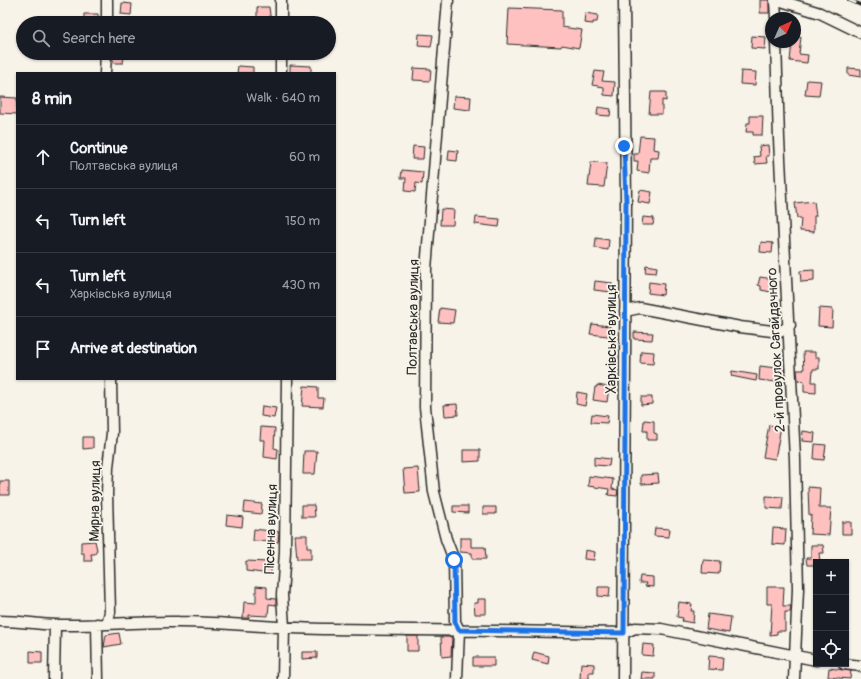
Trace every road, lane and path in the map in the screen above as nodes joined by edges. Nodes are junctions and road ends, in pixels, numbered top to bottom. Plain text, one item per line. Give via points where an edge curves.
1 (107, 0) edge
2 (281, 0) edge
3 (448, 0) edge
4 (624, 0) edge
5 (777, 0) edge
6 (776, 12) edge
7 (107, 16) edge
8 (281, 16) edge
9 (861, 33) edge
10 (776, 48) edge
11 (106, 60) edge
12 (281, 60) edge
13 (105, 72) edge
14 (281, 72) edge
15 (625, 311) junction
16 (790, 325) junction
17 (111, 380) edge
18 (287, 380) edge
19 (0, 621) edge
20 (96, 624) junction
21 (107, 624) junction
22 (55, 625) junction
23 (284, 627) junction
24 (459, 630) junction
25 (624, 633) junction
26 (794, 657) junction
27 (813, 660) edge
28 (849, 665) edge
29 (861, 666) edge
30 (54, 679) edge
31 (98, 679) edge
32 (283, 679) edge
33 (457, 679) edge
34 (623, 679) edge
35 (794, 679) edge

1 - 7 street
2 - 8 street
3 - 24 street, Полтавська вулиця via 426,269 425,407 434,492 454,560 455,622
4 - 15 street, Харківська вулиця
5 - 6 street
5 - 9 street via 820,13
10 - 16 street, 2-й провулок Сагайдачного
11 - 13 street
12 - 14 street
15 - 16 street via 640,308 780,332
15 - 25 street, Харківська вулиця
16 - 26 street, 2-й провулок Сагайдачного via 798,589
17 - 21 street, Мирна вулиця via 112,433 108,480 110,612
18 - 23 street, Пісенна вулиця via 285,552 282,595
19 - 22 street via 28,621
20 - 21 street
20 - 22 street
20 - 31 street
21 - 23 street via 184,622
22 - 30 street
23 - 24 street
23 - 32 street, Пісенна вулиця
24 - 25 street
24 - 33 street, Полтавська вулиця
25 - 26 street via 635,628 661,629
25 - 34 street, Харківська вулиця
26 - 27 street
26 - 35 street, 2-й провулок Сагайдачного
28 - 29 street

